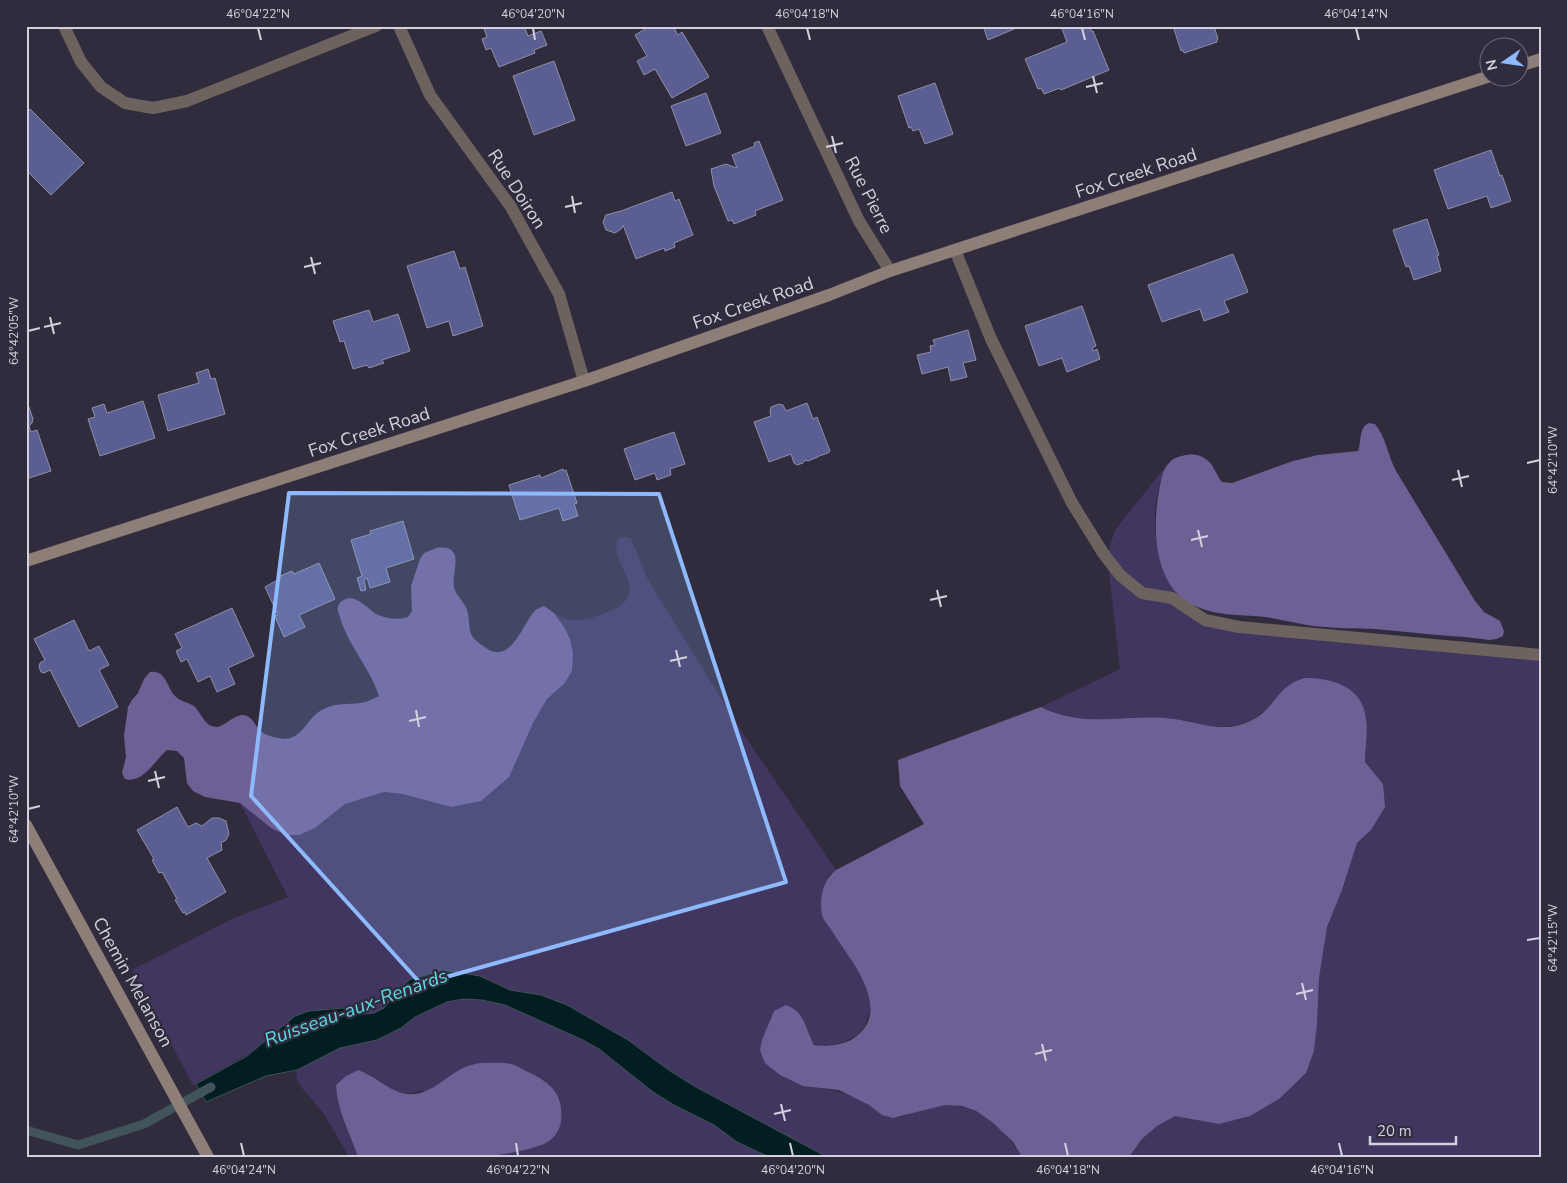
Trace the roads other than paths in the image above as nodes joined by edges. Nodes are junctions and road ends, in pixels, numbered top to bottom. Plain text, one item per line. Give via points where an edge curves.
1 (64, 26) edge
2 (376, 26) edge
3 (399, 26) edge
4 (767, 26) edge
5 (1480, 79) edge
6 (955, 250) junction
7 (890, 271) junction
8 (584, 381) junction
9 (26, 561) edge
10 (1541, 655) edge
11 (26, 825) edge
12 (208, 1157) edge

1 - 2 street via 81,62 101,88 125,103 153,108 187,101
3 - 8 street, Rue Doiron via 430,94 511,207 560,294
4 - 7 street, Rue Pierre via 860,220
5 - 6 street, Fox Creek Road
6 - 7 street, Fox Creek Road
6 - 10 street via 991,339 1072,504 1103,553 1137,591 1172,598 1205,620 1238,627
7 - 8 street, Fox Creek Road
8 - 9 street, Fox Creek Road
11 - 12 street, Chemin Melanson

